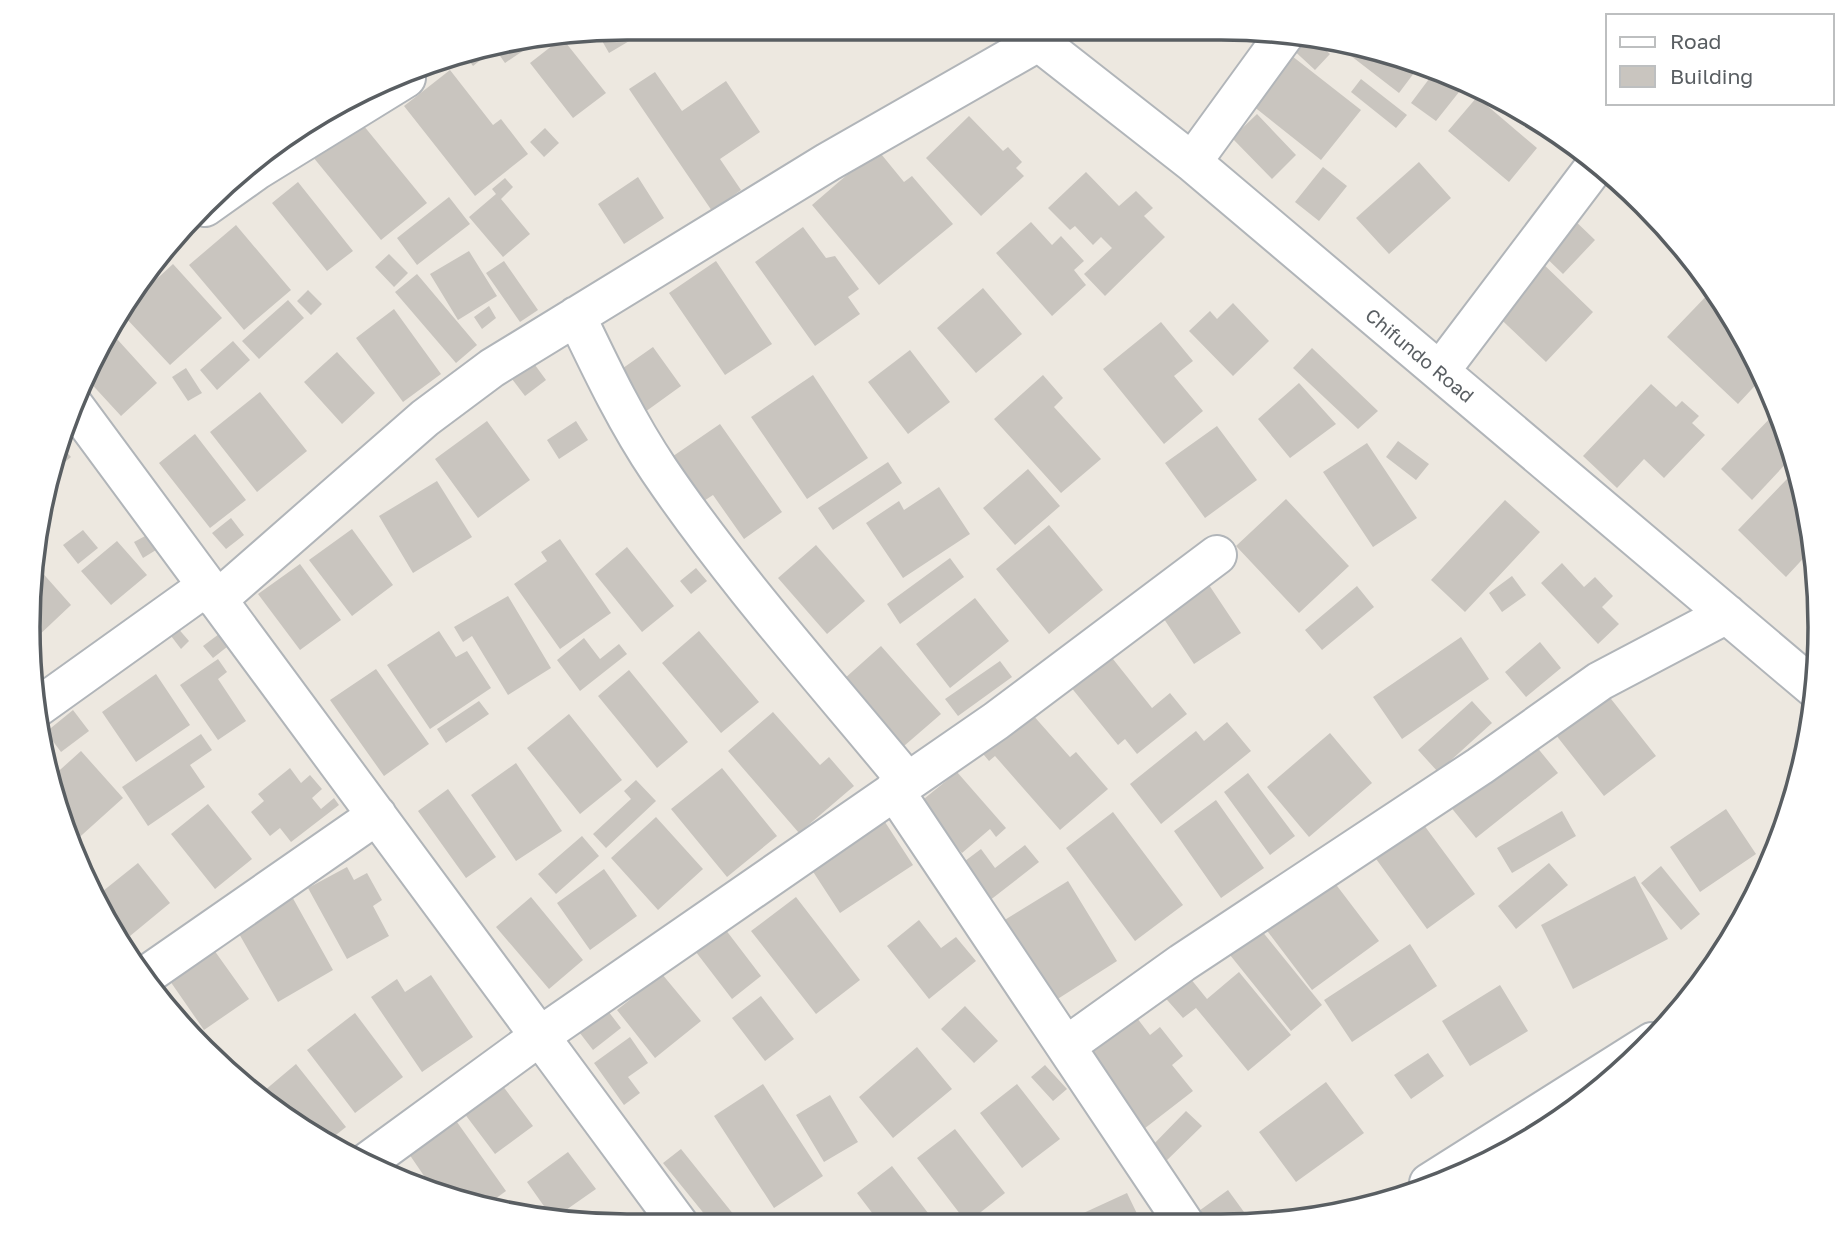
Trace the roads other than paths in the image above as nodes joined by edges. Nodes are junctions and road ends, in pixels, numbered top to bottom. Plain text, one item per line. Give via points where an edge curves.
1 (1021, 40) edge
2 (1035, 40) edge
3 (1278, 43) edge
4 (374, 98) edge
5 (1192, 162) junction
6 (265, 165) edge
7 (1591, 172) edge
8 (576, 316) junction
9 (1440, 372) junction
10 (80, 414) edge
11 (1217, 555) dead end
12 (212, 593) junction
13 (1727, 614) junction
14 (1805, 680) edge
15 (45, 702) edge
16 (900, 786) junction
17 (377, 815) junction
18 (152, 971) edge
19 (540, 1036) junction
20 (1066, 1046) junction
21 (1599, 1076) edge
22 (375, 1157) edge
23 (1465, 1161) edge
24 (671, 1214) edge
25 (1178, 1214) edge

1 - 8 street
2 - 5 street, Chifundo Road
3 - 5 street
4 - 6 street
5 - 9 street, Chifundo Road
7 - 9 street
8 - 12 street via 492,368 425,418
8 - 16 street via 621,408 659,470
9 - 13 street, Chifundo Road
10 - 12 street
11 - 16 street via 996,721
12 - 15 street
12 - 17 street
13 - 14 street, Chifundo Road
13 - 20 street via 1600,681 1480,766 1182,962
16 - 19 street
16 - 20 street
17 - 18 street
17 - 19 street
19 - 22 street
19 - 24 street
20 - 25 street
21 - 23 street

